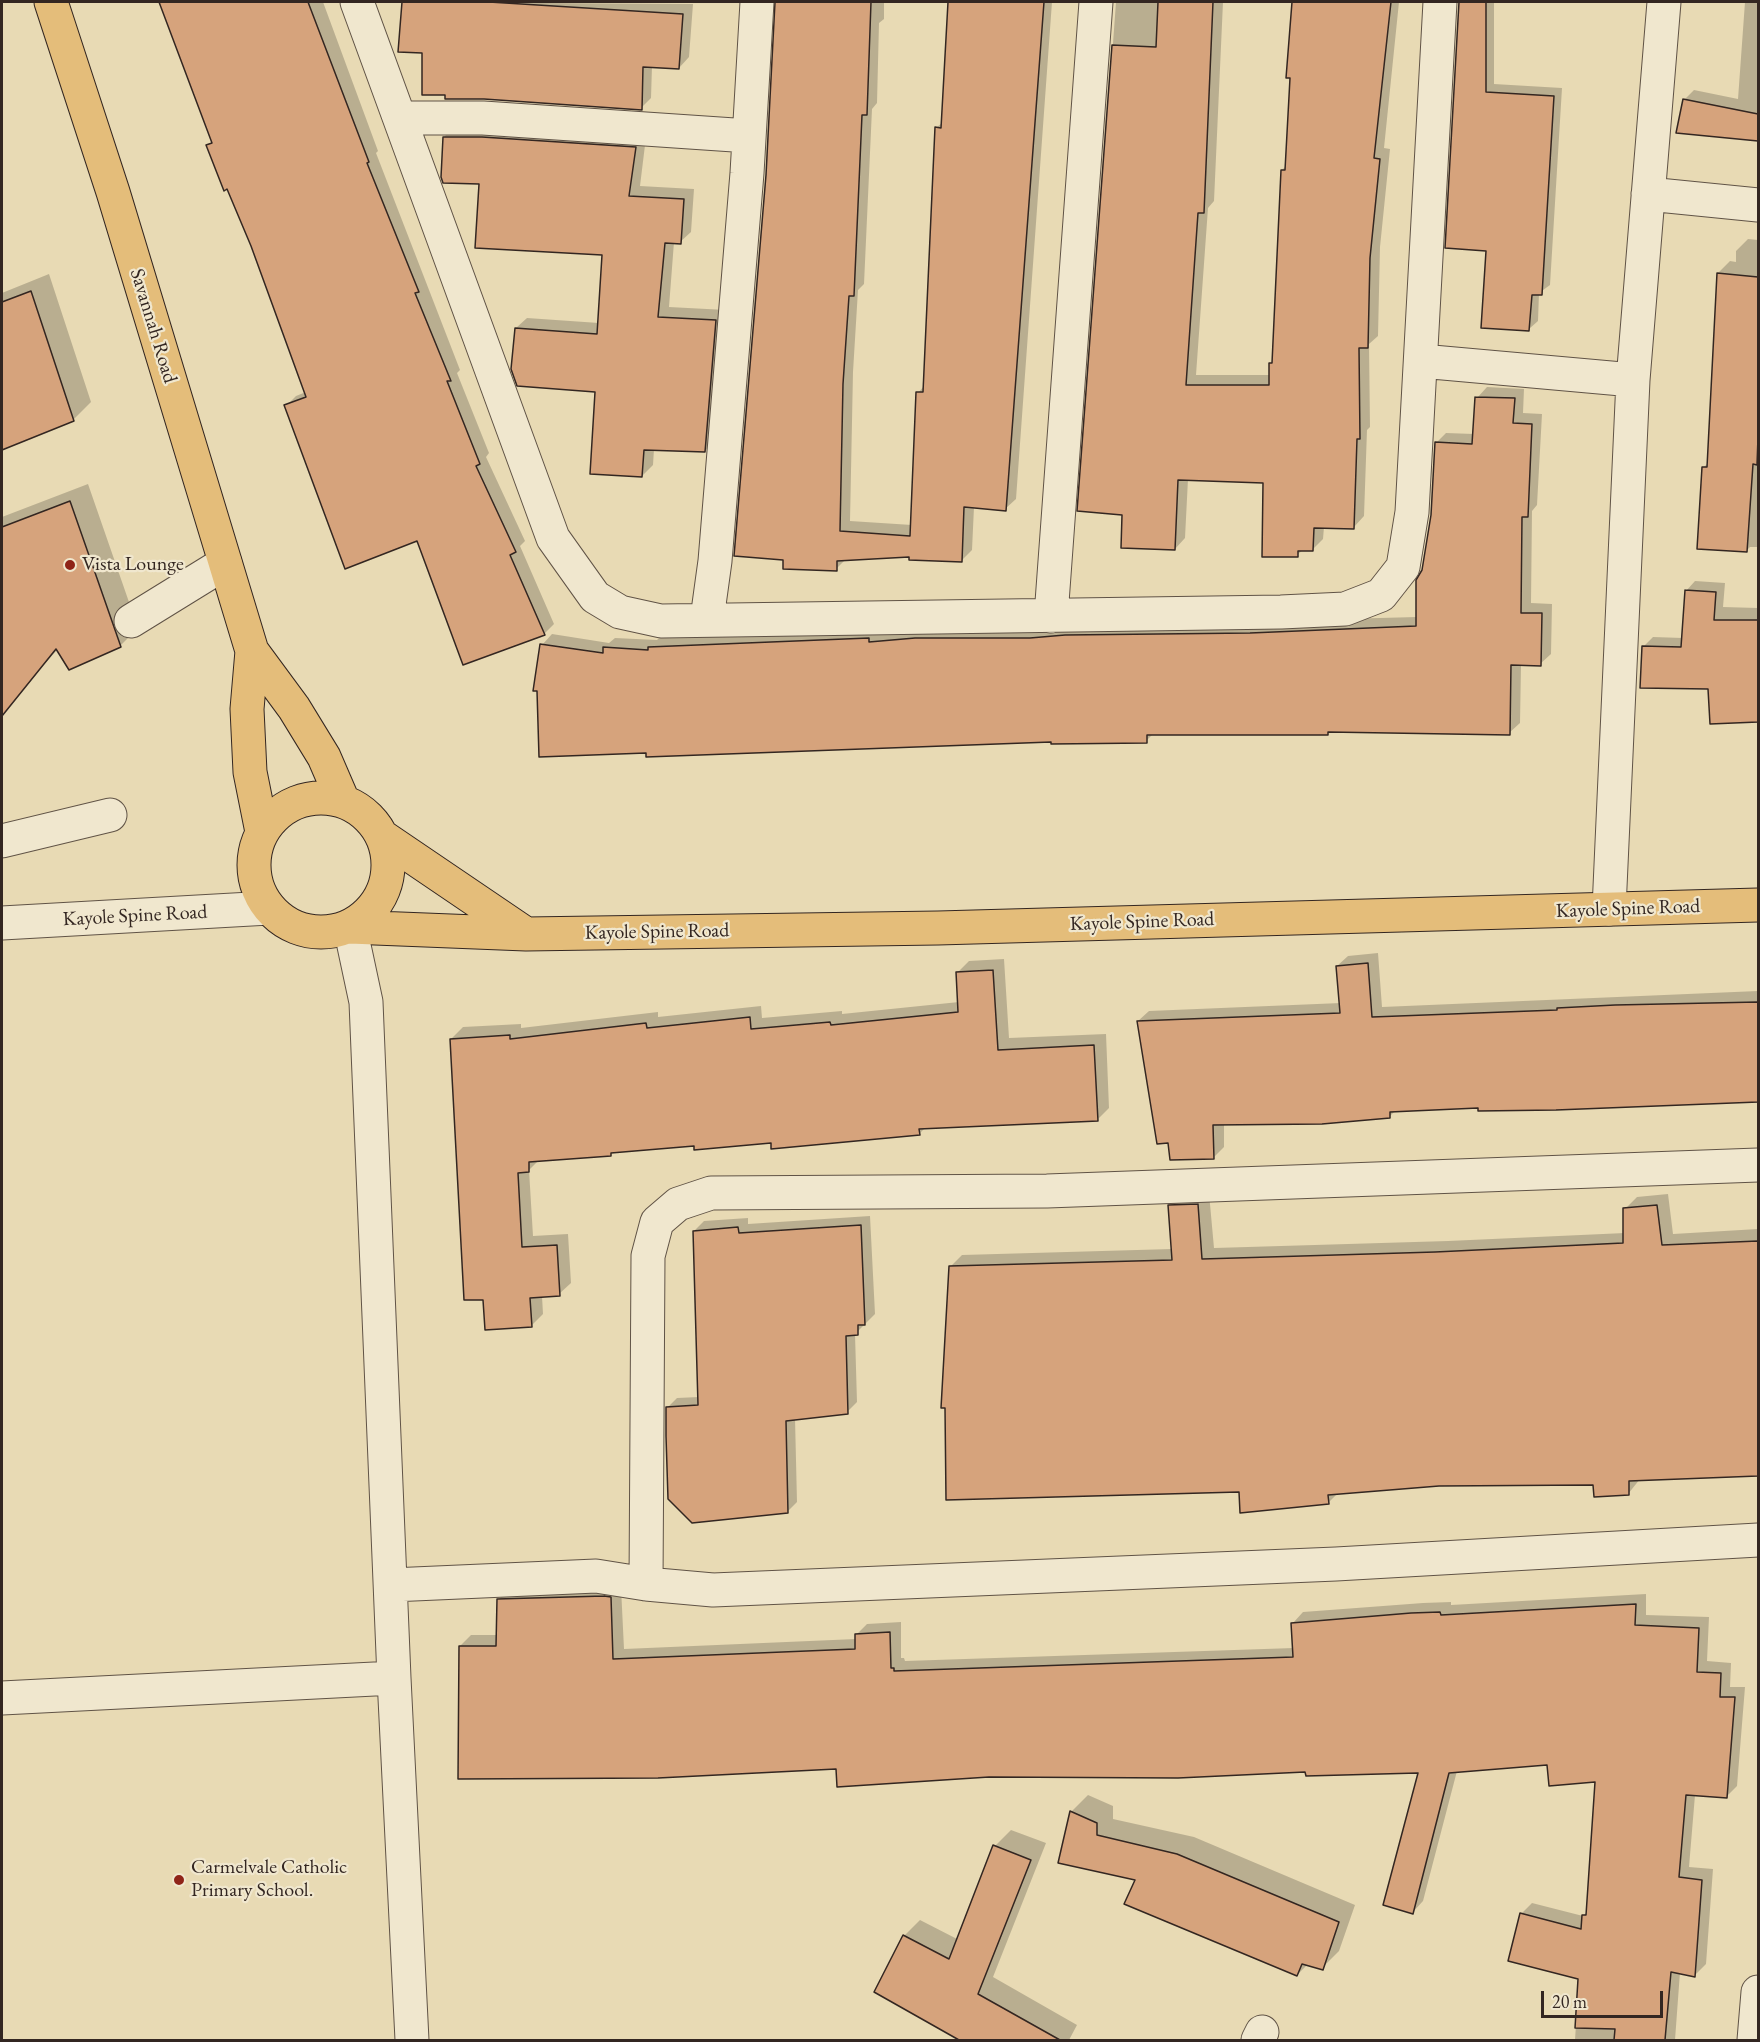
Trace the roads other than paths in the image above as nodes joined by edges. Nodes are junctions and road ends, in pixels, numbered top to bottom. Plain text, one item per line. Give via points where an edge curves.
1 (51, 2) edge
2 (357, 2) edge
3 (758, 2) edge
4 (1096, 2) edge
5 (1440, 2) edge
6 (1664, 2) edge
7 (401, 118) junction
8 (749, 136) junction
9 (1648, 194) junction
10 (1758, 205) edge
11 (1421, 361) junction
12 (1633, 380) junction
13 (225, 563) junction
14 (1052, 616) junction
15 (707, 619) junction
16 (131, 621) dead end
17 (252, 651) junction
18 (343, 801) junction
19 (110, 815) dead end
20 (262, 832) junction
21 (383, 837) junction
22 (2, 841) edge
23 (1758, 905) edge
24 (269, 908) junction
25 (1609, 909) junction
26 (2, 923) edge
27 (350, 927) junction
28 (526, 934) junction
29 (1758, 1165) edge
30 (1758, 1540) edge
31 (646, 1584) junction
32 (391, 1585) junction
33 (394, 1678) junction
34 (2, 1698) edge
35 (1758, 1992) edge
36 (412, 2040) edge
37 (1754, 2040) edge

1 - 13 main road, Savannah Road
2 - 7 street
3 - 8 street
4 - 14 street
5 - 11 street
6 - 9 street
7 - 8 street via 483,118
7 - 15 street via 553,538 595,597 620,612 661,621
8 - 15 street
9 - 10 street
9 - 12 street
11 - 12 street
11 - 14 street via 1412,512 1403,567 1380,595 1345,609
12 - 25 street
13 - 16 street
13 - 17 main road, Savannah Road
14 - 15 street
17 - 18 main road, Savannah Road via 324,757
17 - 20 main road, Savannah Road via 247,709 250,762
18 - 20 main road via 316,797 289,805
18 - 21 main road via 367,815
19 - 22 street
20 - 24 main road via 255,850 254,870 258,889
21 - 27 main road via 389,857 388,878 368,915
21 - 28 main road
23 - 25 main road, Kayole Spine Road
24 - 26 street, Kayole Spine Road
24 - 27 main road via 285,923 306,932 328,933
25 - 28 main road, Kayole Spine Road via 938,928
27 - 28 main road, Kayole Spine Road
27 - 32 street via 366,1002
29 - 31 street via 1047,1191 711,1193 678,1204 657,1222 648,1256
30 - 31 street via 1324,1564 725,1589
31 - 32 street via 596,1576
32 - 33 street
33 - 34 street
33 - 36 street
35 - 37 street

